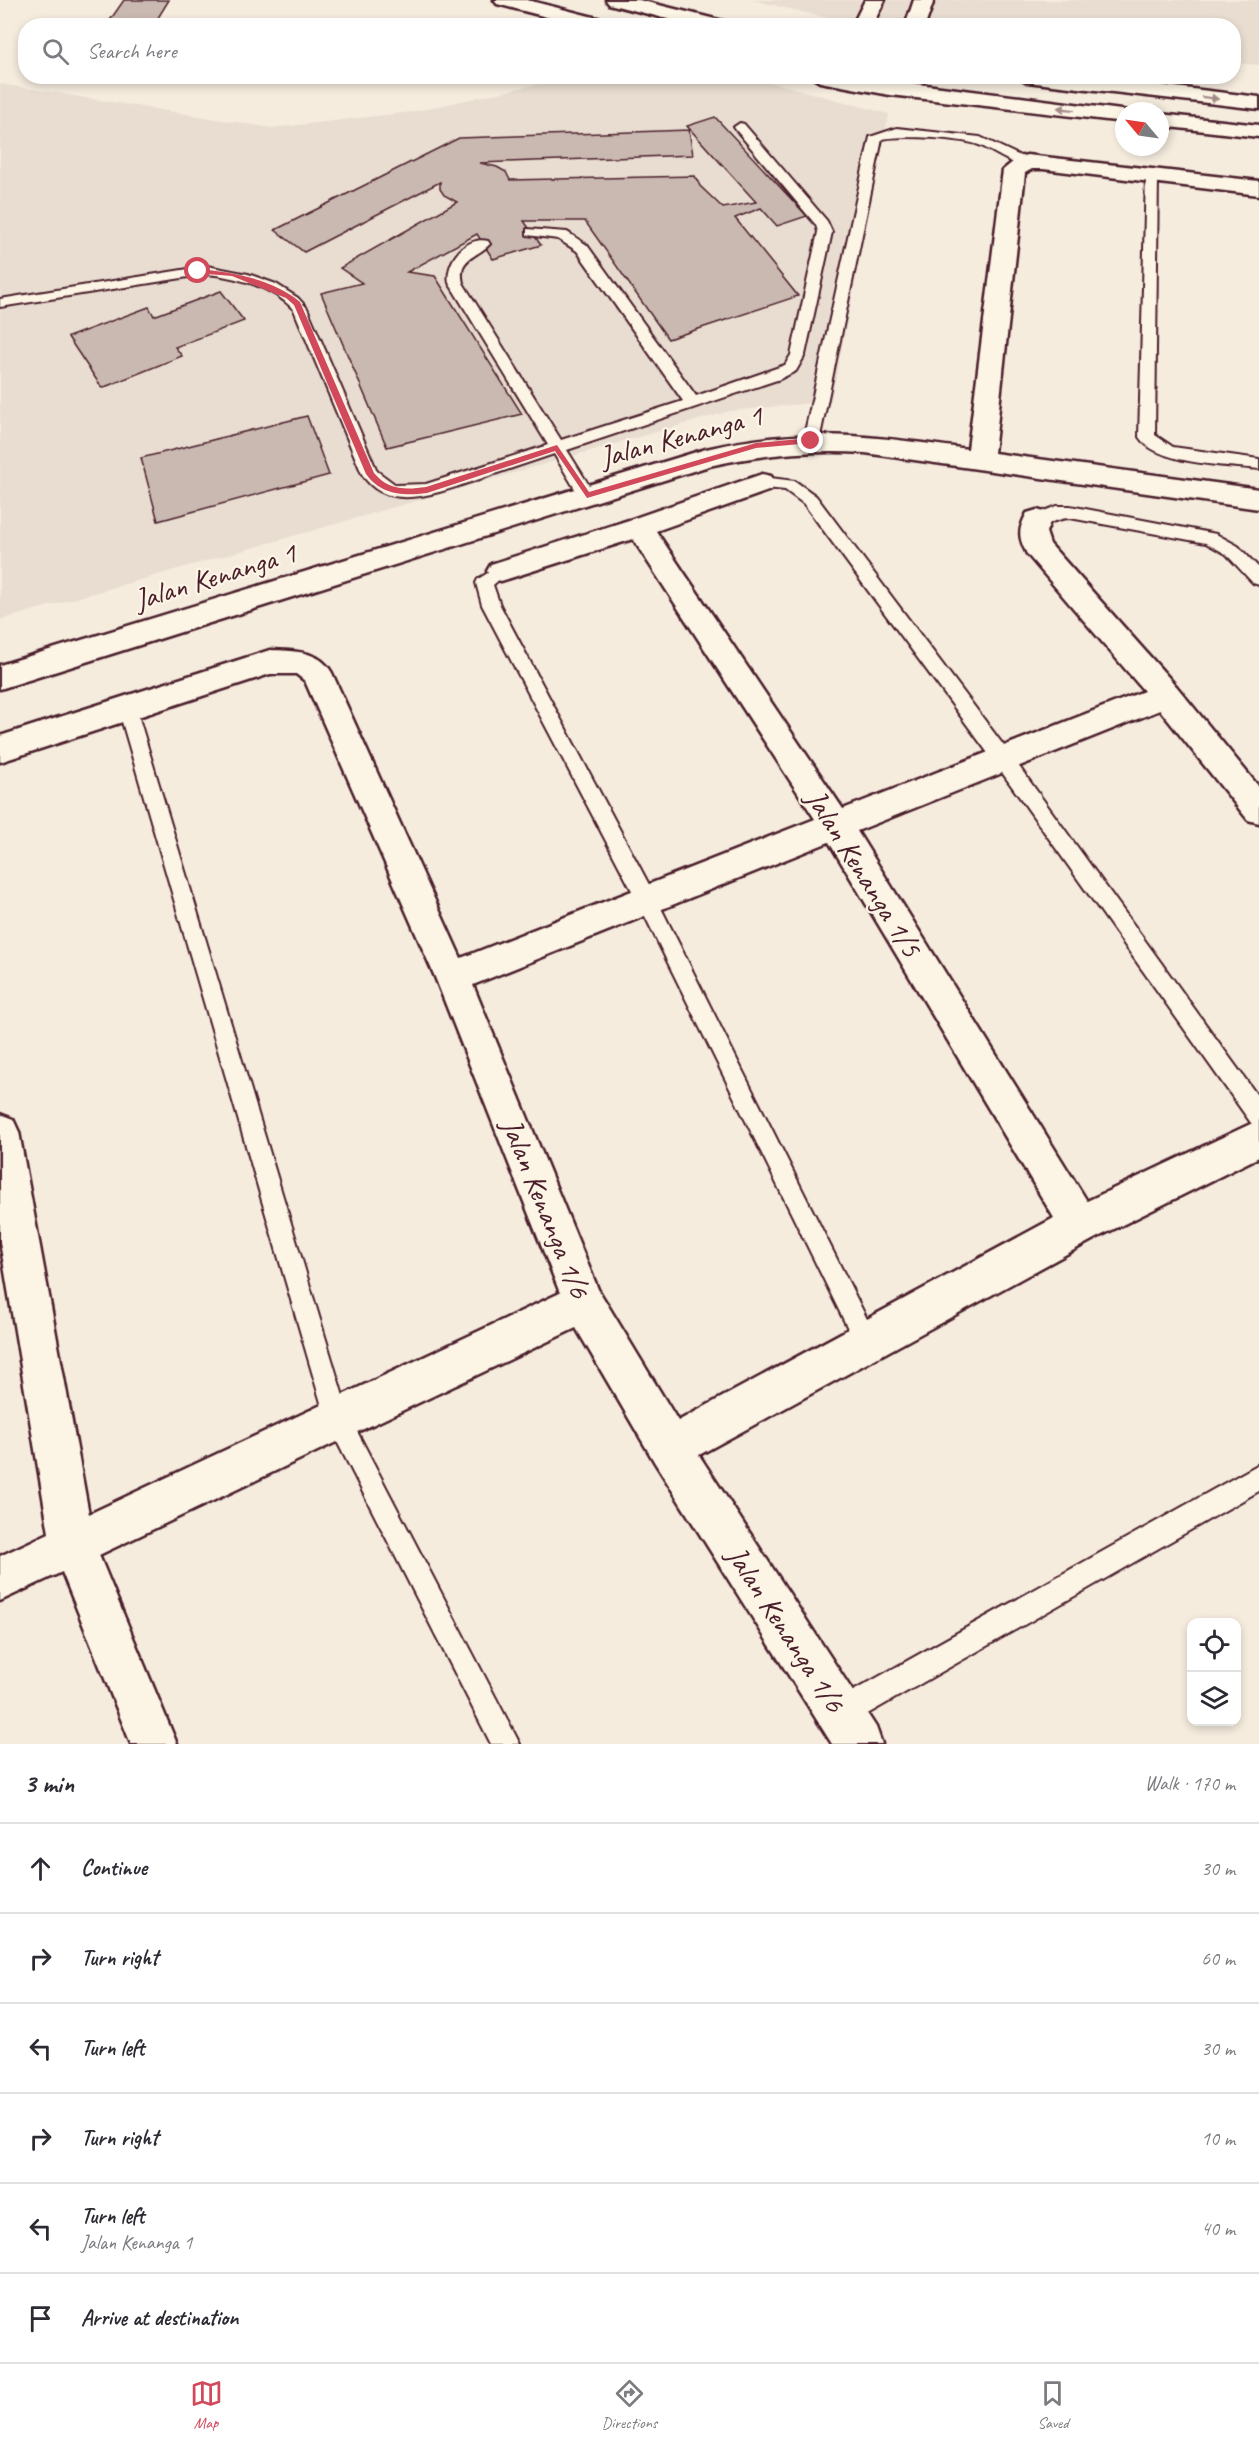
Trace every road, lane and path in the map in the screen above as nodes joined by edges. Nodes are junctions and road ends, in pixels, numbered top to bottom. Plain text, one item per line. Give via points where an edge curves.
1 (504, 0) edge
2 (616, 0) edge
3 (875, 0) edge
4 (924, 0) edge
5 (575, 18) edge
6 (688, 18) edge
7 (866, 18) edge
8 (918, 18) edge
9 (900, 84) edge
10 (1096, 84) edge
11 (1259, 103) edge
12 (1115, 115) edge
13 (1169, 121) edge
14 (740, 127) dead end
15 (1259, 131) edge
16 (1027, 162) junction
17 (1152, 175) junction
18 (1259, 188) edge
19 (532, 232) dead end
20 (483, 244) dead end
21 (0, 303) edge
22 (693, 403) junction
23 (811, 441) junction
24 (557, 447) junction
25 (980, 458) junction
26 (1259, 464) edge
27 (762, 483) joint
28 (587, 495) junction
29 (1259, 499) edge
30 (1037, 520) joint
31 (639, 527) junction
32 (501, 571) joint
33 (1259, 579) edge
34 (0, 677) edge
35 (1166, 695) junction
36 (127, 708) junction
37 (0, 749) edge
38 (1003, 759) junction
39 (1259, 810) edge
40 (836, 825) junction
41 (646, 900) junction
42 (452, 977) junction
43 (1259, 1116) edge
44 (0, 1132) edge
45 (1259, 1138) edge
46 (1080, 1225) junction
47 (584, 1303) junction
48 (866, 1341) junction
49 (338, 1420) junction
50 (670, 1448) junction
51 (1259, 1477) edge
52 (73, 1545) junction
53 (0, 1579) edge
54 (850, 1729) edge
55 (154, 1744) edge
56 (506, 1744) edge

1 - 5 street
2 - 6 street
3 - 7 street
4 - 8 street
12 -> 9 street
10 -> 11 street
13 - 15 street
14 - 22 lane via 822,224 825,237 796,362 775,376
16 - 17 street
16 - 23 lane via 980,141 897,132 876,137
16 - 25 street via 1013,175
17 - 18 street
17 - 26 lane via 1147,437 1173,452
19 - 22 lane via 562,235 582,248
20 - 24 lane via 461,256 453,274 456,283
21 - 24 lane via 198,271 225,272 283,293 297,304 370,474 378,484 409,492 427,490
22 - 24 lane
23 - 25 street, Jalan Kenanga 1
23 - 28 street, Jalan Kenanga 1 via 756,446
24 - 28 lane
25 - 29 street, Jalan Kenanga 1
27 - 31 street
27 - 38 lane via 789,486 810,500
28 - 34 street, Jalan Kenanga 1
30 - 33 lane via 1057,512 1070,512 1196,534 1232,550
30 - 35 street via 1031,529 1040,551
31 - 32 street
31 - 40 street, Jalan Kenanga 1/5
32 - 41 lane via 484,583 491,606
35 - 38 street
35 - 39 street
36 - 37 street
36 - 42 street, Jalan Kenanga 1/6 via 281,660 310,667 322,681
36 - 49 lane
38 - 40 street
38 - 43 lane
40 - 41 street
40 - 46 street, Jalan Kenanga 1/5
41 - 42 street
41 - 48 lane
42 - 47 street, Jalan Kenanga 1/6
44 - 52 street
45 - 46 street
46 - 48 street
47 - 49 street
47 - 50 street, Jalan Kenanga 1/6
48 - 50 street
49 - 52 street
49 - 56 lane
50 - 54 street, Jalan Kenanga 1/6
51 - 54 lane
52 - 53 street
52 - 55 street

